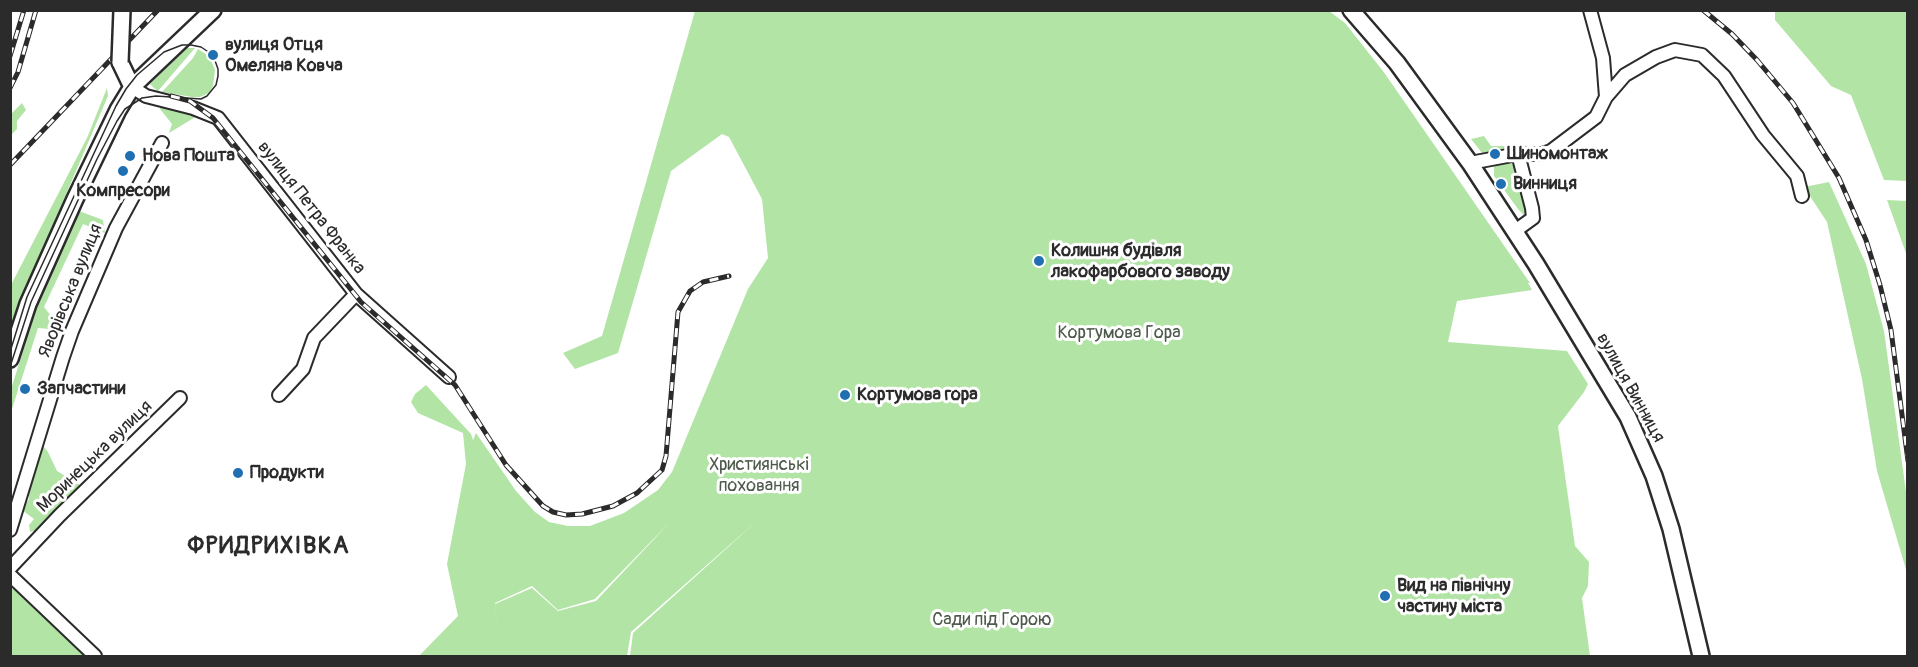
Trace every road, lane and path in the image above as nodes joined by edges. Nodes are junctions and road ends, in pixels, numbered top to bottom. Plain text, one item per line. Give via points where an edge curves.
1 (122, 10) edge
2 (213, 10) edge
3 (1590, 10) edge
4 (1352, 12) edge
5 (132, 87) junction
6 (1606, 97) junction
7 (162, 142) dead end
8 (1518, 154) junction
9 (1470, 163) junction
10 (1802, 196) dead end
11 (1515, 231) junction
12 (356, 294) junction
13 (10, 359) edge
14 (449, 377) dead end
15 (279, 395) dead end
16 (180, 398) dead end
17 (10, 530) edge
18 (10, 568) edge
19 (10, 575) edge
20 (95, 657) edge
21 (1701, 657) edge

1 - 5 main road, bridge via 120,62
2 - 5 main road
3 - 6 street via 1603,58
4 - 9 main road, вулиця Винниця via 1397,63
5 - 12 street, вулиця Петра Франка via 146,96 218,118
5 - 13 main road via 56,241 28,304
6 - 8 street via 1596,117 1551,151
6 - 10 street via 1625,75 1656,57 1675,50 1702,55 1724,76 1763,135 1797,176
7 - 17 street, Яворівська вулиця via 116,228 72,331
8 - 9 street
8 - 11 street via 1533,218
9 - 11 main road, вулиця Винниця
11 - 21 main road, вулиця Винниця via 1628,417 1654,476 1671,529
12 - 14 street, вулиця Петра Франка
12 - 15 street via 314,338 303,369
16 - 18 street, Моринецька вулиця
19 - 20 street

